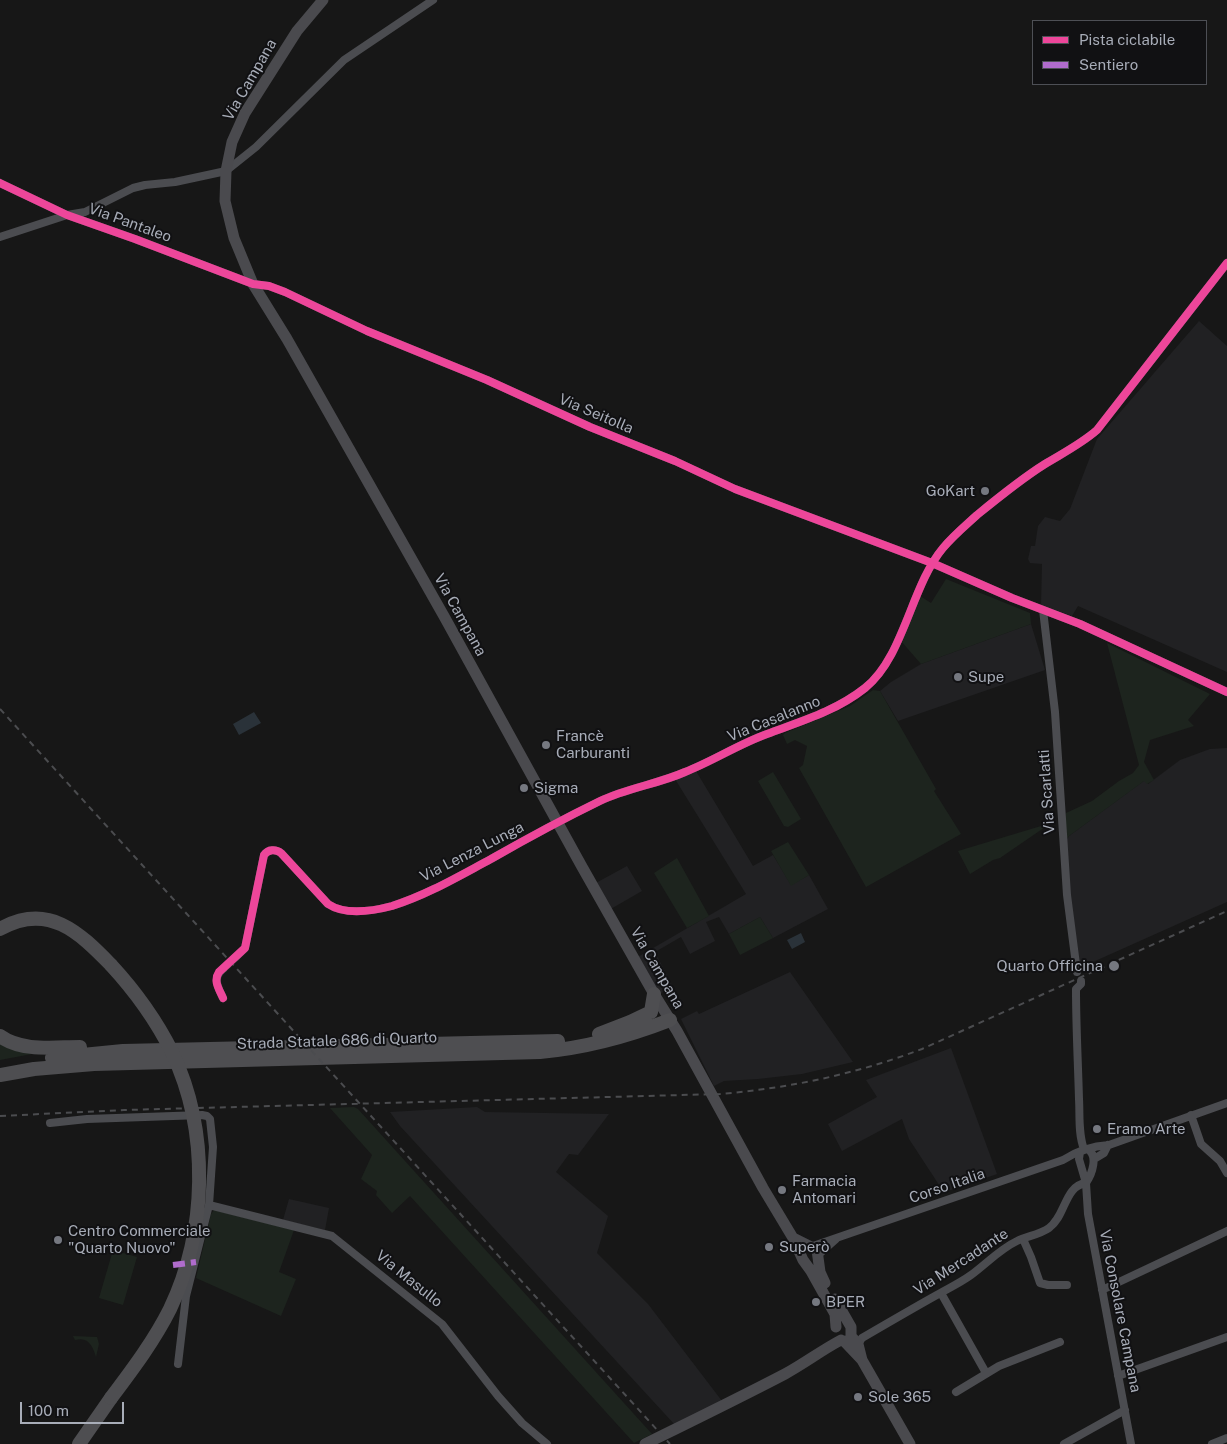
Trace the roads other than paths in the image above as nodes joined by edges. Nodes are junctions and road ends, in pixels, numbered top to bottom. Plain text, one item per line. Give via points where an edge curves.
1 (323, 0) edge
2 (433, 0) edge
3 (226, 171) junction
4 (0, 183) edge
5 (67, 215) junction
6 (0, 237) edge
7 (1227, 263) edge
8 (253, 284) junction
9 (932, 563) junction
10 (1043, 610) junction
11 (1227, 692) edge
12 (558, 823) junction
13 (0, 928) edge
14 (236, 958) tunnel mouth
15 (223, 969) tunnel mouth
16 (1077, 972) dead end
17 (1081, 981) dead end
18 (654, 994) junction
19 (223, 998) dead end
20 (651, 1012) junction
21 (668, 1016) junction
22 (0, 1036) edge
23 (123, 1051) junction
24 (0, 1066) edge
25 (0, 1075) edge
26 (1227, 1103) edge
27 (1191, 1115) junction
28 (50, 1123) dead end
29 (1108, 1145) junction
30 (1082, 1155) junction
31 (1093, 1160) junction
32 (1227, 1173) edge
33 (1086, 1184) junction
34 (209, 1205) junction
35 (1227, 1231) edge
36 (793, 1238) junction
37 (1023, 1239) junction
38 (814, 1251) junction
39 (803, 1258) junction
40 (1067, 1284) dead end
41 (1102, 1290) junction
42 (941, 1292) junction
43 (836, 1328) junction
44 (851, 1337) junction
45 (1227, 1337) edge
46 (1060, 1342) dead end
47 (819, 1352) junction
48 (178, 1364) dead end
49 (986, 1373) junction
50 (1118, 1376) junction
51 (956, 1392) dead end
52 (1125, 1410) junction
53 (1227, 1438) edge
54 (79, 1444) edge
55 (547, 1444) edge
56 (645, 1444) edge
57 (910, 1444) edge
58 (1064, 1444) edge
59 (1131, 1444) edge
60 (1212, 1444) edge

1 - 3 main road, Via Campana via 297,31 245,113 232,142
2 - 3 street via 344,60 256,147
3 - 5 street via 175,182 145,184 85,212
3 - 8 main road, Via Campana via 226,201 234,238
4 - 5 street, Via Pantaleo
5 - 6 street
5 - 8 street, Via Pantaleo
7 - 9 street, Via Casalanno via 1097,430 999,496 954,535
8 - 9 street, Via Seitolla via 285,292 366,331 487,380 735,489
8 - 12 main road, Via Campana via 445,618
9 - 10 street, Via Seitolla
9 - 12 street, Via Casalanno via 881,672 850,699 827,712 766,734 688,771 600,801
10 - 11 street, Via Seitolla via 1103,634
10 - 16 street, Via Scarlatti via 1055,712 1067,894
12 - 14 street, Via Lenza Lunga via 449,882 395,905 363,911 333,908 281,852 269,850 264,855 244,948
12 - 18 main road, Via Campana
13 - 54 highway, bridge via 32,918 59,923 76,932 111,965 149,1013 172,1053 193,1122 199,1188 192,1248 179,1288 154,1336
15 - 19 street via 216,979
17 - 30 street via 1076,989
18 - 20 highway
18 - 21 main road, Via Campana
20 - 21 highway
20 - 23 highway, Strada Statale 686 di Quarto via 600,1033 554,1042
21 - 25 highway, Strada Statale 686 di Quarto via 594,1044 547,1051 118,1063
21 - 36 main road, Via Campana
22 - 23 highway via 33,1047 103,1046
23 - 24 highway, Strada Statale 686 di Quarto
26 - 27 street, Corso Italia
27 - 29 street, Corso Italia
27 - 32 street via 1201,1144 1220,1161
28 - 34 street via 105,1118 207,1116 212,1121 213,1147
29 - 30 street, Corso Italia via 1101,1145
29 - 31 street, Corso Italia via 1104,1153
30 - 31 street via 1092,1152
30 - 31 street via 1087,1165
30 - 33 street, Via Consolare Campana
30 - 38 street, Corso Italia via 1069,1156 837,1238
31 - 33 street, Via Consolare Campana
33 - 37 street, Via Mercadante via 1079,1185 1065,1200 1060,1216 1050,1227
33 - 41 street, Via Consolare Campana
34 - 48 street via 186,1296
34 - 55 street, Via Masullo via 332,1236 442,1324 513,1414
35 - 41 street
36 - 38 main road
36 - 39 main road, Via Campana
37 - 40 street via 1040,1283
37 - 42 street, Via Mercadante
38 - 39 main road via 804,1247
38 - 44 main road, Via Campana via 822,1277
39 - 43 main road, Via Campana via 835,1314
41 - 50 street, Via Consolare Campana
42 - 44 street, Via Mercadante
42 - 49 street
43 - 44 main road, Via Campana via 835,1335
43 - 47 main road
44 - 47 main road
44 - 57 main road, Via Campana
45 - 50 street
46 - 49 street
47 - 56 main road via 809,1361
49 - 51 street
50 - 52 street, Via Consolare Campana
52 - 58 street
52 - 59 street, Via Consolare Campana
53 - 60 street

